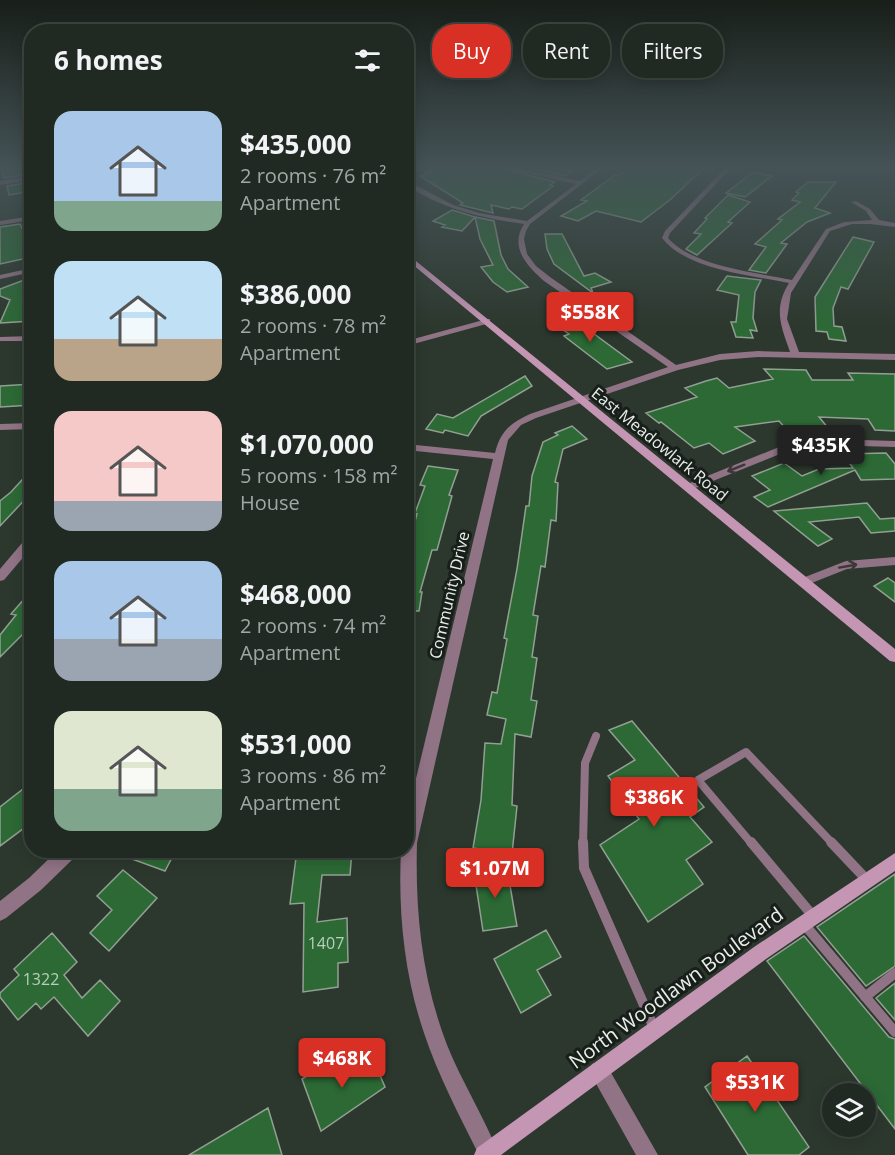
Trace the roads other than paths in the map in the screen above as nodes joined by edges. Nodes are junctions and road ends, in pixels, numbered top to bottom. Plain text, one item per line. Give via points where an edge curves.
1 (17, 221) edge
2 (517, 221) edge
3 (531, 221) edge
4 (678, 221) edge
5 (528, 223) junction
6 (877, 223) joint
7 (0, 224) edge
8 (895, 225) edge
9 (414, 263) edge
10 (24, 272) edge
11 (0, 277) edge
12 (793, 282) junction
13 (487, 321) junction
14 (24, 338) edge
15 (0, 339) edge
16 (414, 342) edge
17 (795, 354) junction
18 (895, 357) edge
19 (675, 368) junction
20 (582, 399) junction
21 (0, 426) edge
22 (24, 426) edge
23 (895, 444) edge
24 (414, 448) edge
25 (499, 457) junction
26 (689, 487) junction
27 (24, 548) edge
28 (895, 561) edge
29 (0, 577) edge
30 (804, 582) junction
31 (895, 657) edge
32 (596, 736) dead end
33 (414, 822) edge
34 (62, 858) edge
35 (408, 858) edge
36 (895, 861) edge
37 (867, 880) junction
38 (0, 912) edge
39 (809, 920) junction
40 (895, 973) edge
41 (866, 997) junction
42 (656, 1030) junction
43 (895, 1032) edge
44 (599, 1071) junction
45 (486, 1154) edge
46 (648, 1155) edge

1 - 7 street
2 - 5 street
3 - 5 street
4 - 12 street via 665,238 678,251 694,259
5 - 19 street via 520,235 521,248 539,273
6 - 8 street
6 - 12 street via 849,223 831,228
9 - 13 main road, East Meadowlark Road
10 - 11 street
12 - 17 street via 783,319
13 - 16 street
13 - 20 main road, East Meadowlark Road
14 - 15 street
17 - 18 street, Community Drive
17 - 19 street, Community Drive via 732,355
19 - 20 street, Community Drive
20 - 25 street, Community Drive via 518,423 503,439
20 - 26 main road, East Meadowlark Road
21 - 22 street
23 -> 26 street via 788,447
24 - 25 street
25 - 33 street, Community Drive
26 - 30 main road, East Meadowlark Road
27 - 29 street
30 -> 28 street via 846,565
30 - 31 main road, East Meadowlark Road
32 - 42 lane via 585,763 584,868
34 - 38 street
35 - 45 street, Community Drive via 408,917 415,969 430,1022
36 - 37 main road, North Woodlawn Boulevard
37 - 39 main road, North Woodlawn Boulevard
37 - 39 lane via 746,752 698,780
39 - 41 lane
39 - 42 main road, North Woodlawn Boulevard
40 - 41 lane
41 - 43 lane
42 - 44 main road, North Woodlawn Boulevard
44 - 45 main road, North Woodlawn Boulevard
44 - 46 street

